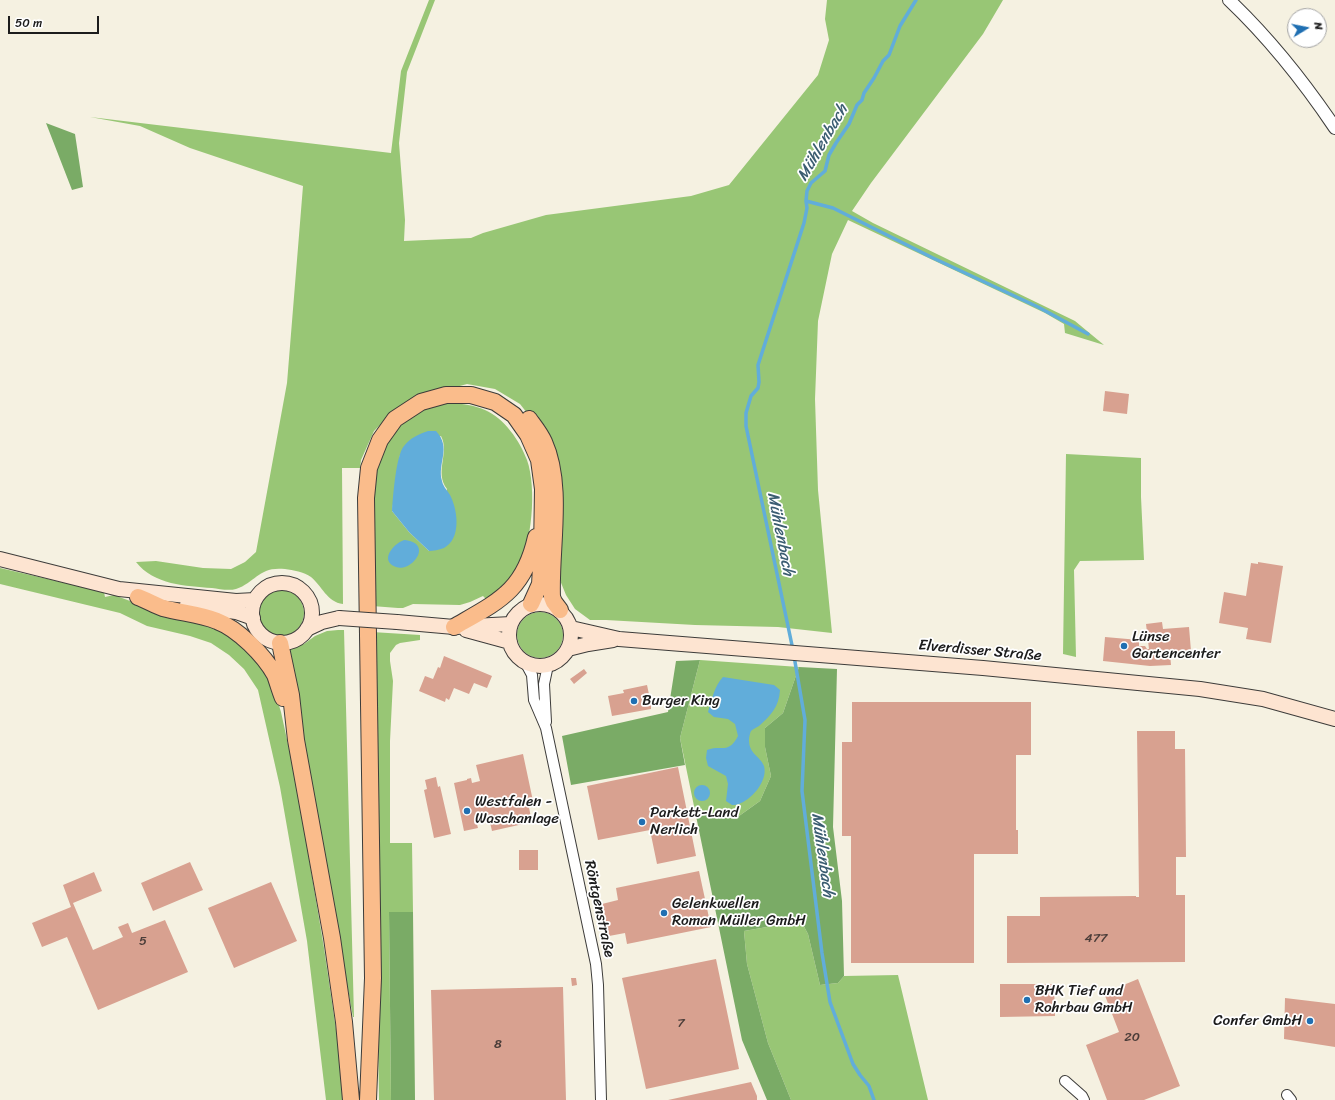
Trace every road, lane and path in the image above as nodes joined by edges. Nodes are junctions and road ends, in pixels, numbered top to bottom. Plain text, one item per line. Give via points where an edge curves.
1 (1229, 0) edge
2 (1335, 128) edge
3 (475, 386) dead end
4 (543, 500) junction
5 (0, 559) edge
6 (119, 589) junction
7 (138, 597) junction
8 (254, 600) junction
9 (311, 604) junction
10 (531, 604) junction
11 (560, 610) junction
12 (253, 618) junction
13 (339, 618) junction
14 (511, 624) junction
15 (454, 627) junction
16 (571, 628) junction
17 (308, 629) junction
18 (619, 639) junction
19 (510, 642) junction
20 (280, 643) junction
21 (568, 649) junction
22 (525, 662) junction
23 (548, 665) junction
24 (1335, 719) edge
25 (546, 728) junction
26 (296, 740) junction
27 (1065, 1081) dead end
28 (351, 1100) edge
29 (368, 1100) edge
30 (601, 1100) edge
31 (1084, 1100) edge

1 - 2 street via 1291,69
3 - 11 main road via 504,397 517,406 544,441 553,471 555,492 552,597
4 - 10 main road via 540,584
4 - 15 main road via 533,551 518,582 488,608
4 - 29 main road via 539,460 528,435 514,415 494,402 471,395 446,395 421,402 395,419 380,440 369,468 366,498 374,978
5 - 6 main road
6 - 7 main road
6 - 8 main road via 236,601
7 - 12 main road via 236,612
7 - 26 main road via 164,608 218,622 242,636 258,652 274,675
8 - 9 main road via 267,586 288,583 300,588
8 - 12 main road
9 - 13 main road via 322,612
9 - 17 main road via 312,619
10 - 11 main road via 543,603
10 - 14 main road via 518,613
11 - 16 main road
12 - 20 main road via 261,634 270,641
13 - 15 main road, bridge
13 - 17 main road
14 - 15 main road
14 - 19 main road
15 - 19 main road
16 - 18 main road, Elverdisser Straße
16 - 21 main road via 572,639
17 - 20 main road via 301,637 291,642
18 - 21 main road, Elverdisser Straße
18 - 24 main road, Elverdisser Straße via 983,668 1200,689 1263,699
19 - 22 main road via 516,655
20 - 26 main road via 291,695
21 - 23 main road via 557,661
22 - 23 main road via 534,666
22 - 25 street, Röntgenstraße via 532,675 534,700
23 - 25 street, Röntgenstraße via 544,684
25 - 30 street, Röntgenstraße via 596,964
26 - 28 main road via 332,938 344,1022
27 - 31 street

